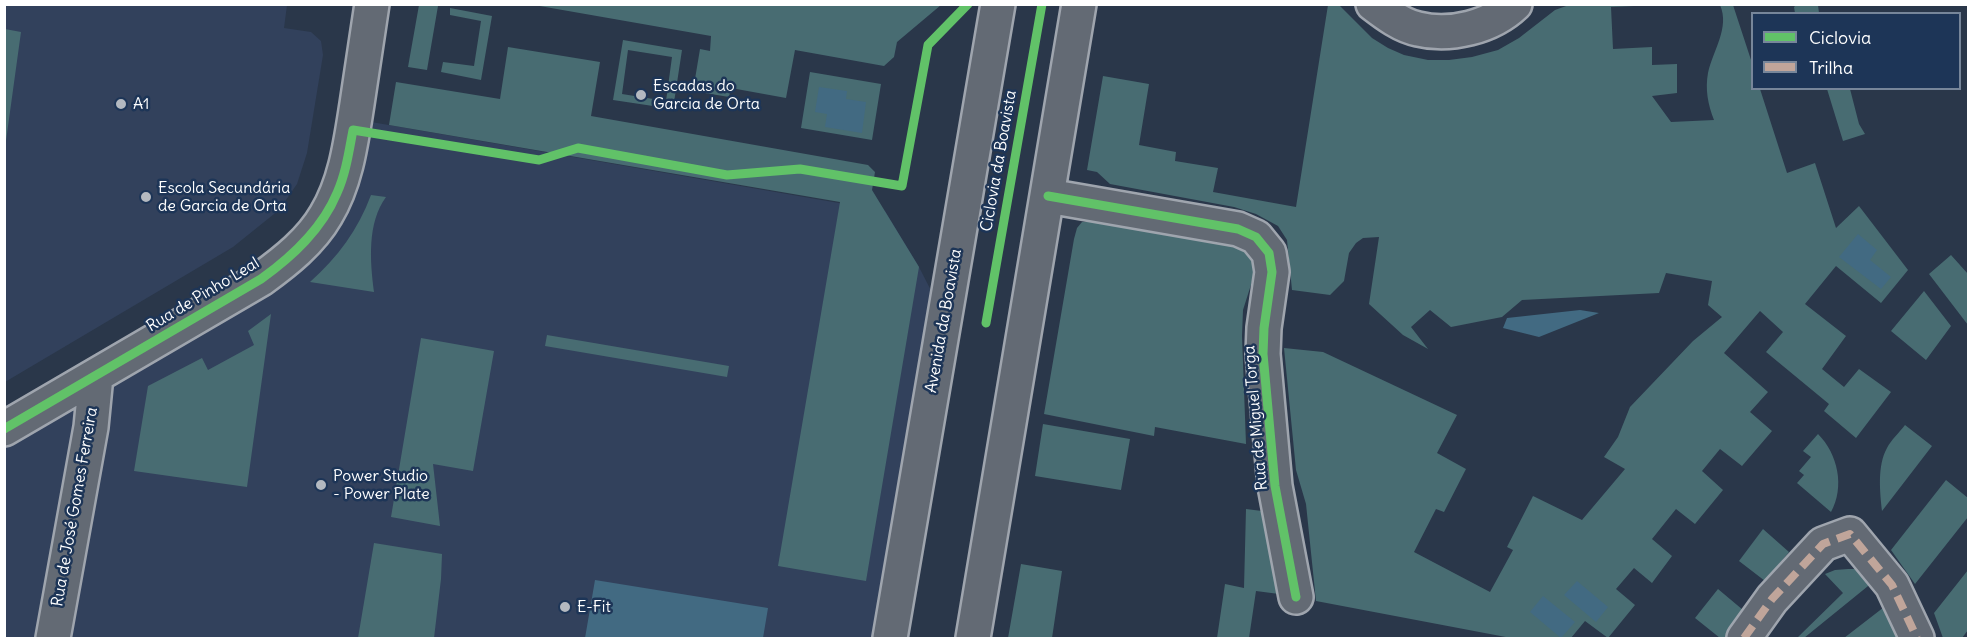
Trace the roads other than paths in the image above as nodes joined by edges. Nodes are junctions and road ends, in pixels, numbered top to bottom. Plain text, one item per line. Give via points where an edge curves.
1 (372, 4) edge
2 (998, 4) edge
3 (1079, 4) edge
4 (1373, 4) edge
5 (1515, 4) edge
6 (1048, 196) junction
7 (96, 376) junction
8 (4, 429) edge
9 (1296, 597) dead end
10 (53, 639) edge
11 (890, 639) edge
12 (973, 639) edge
13 (1744, 639) edge
14 (1917, 639) edge

1 - 7 street, Rua de Pinho Leal via 346,166 326,216 287,261
2 - 11 street, Avenida da Boavista
3 - 6 street
4 - 5 street via 1391,18 1416,29 1440,32 1492,21
6 - 9 street, Rua de Miguel Torga via 1238,229 1256,237 1269,253 1272,272 1263,354 1275,486
6 - 12 street
7 - 8 street, Rua de Pinho Leal
7 - 10 street, Rua de José Gomes Ferreira
13 - 14 street via 1772,599 1823,544 1850,534 1892,585

